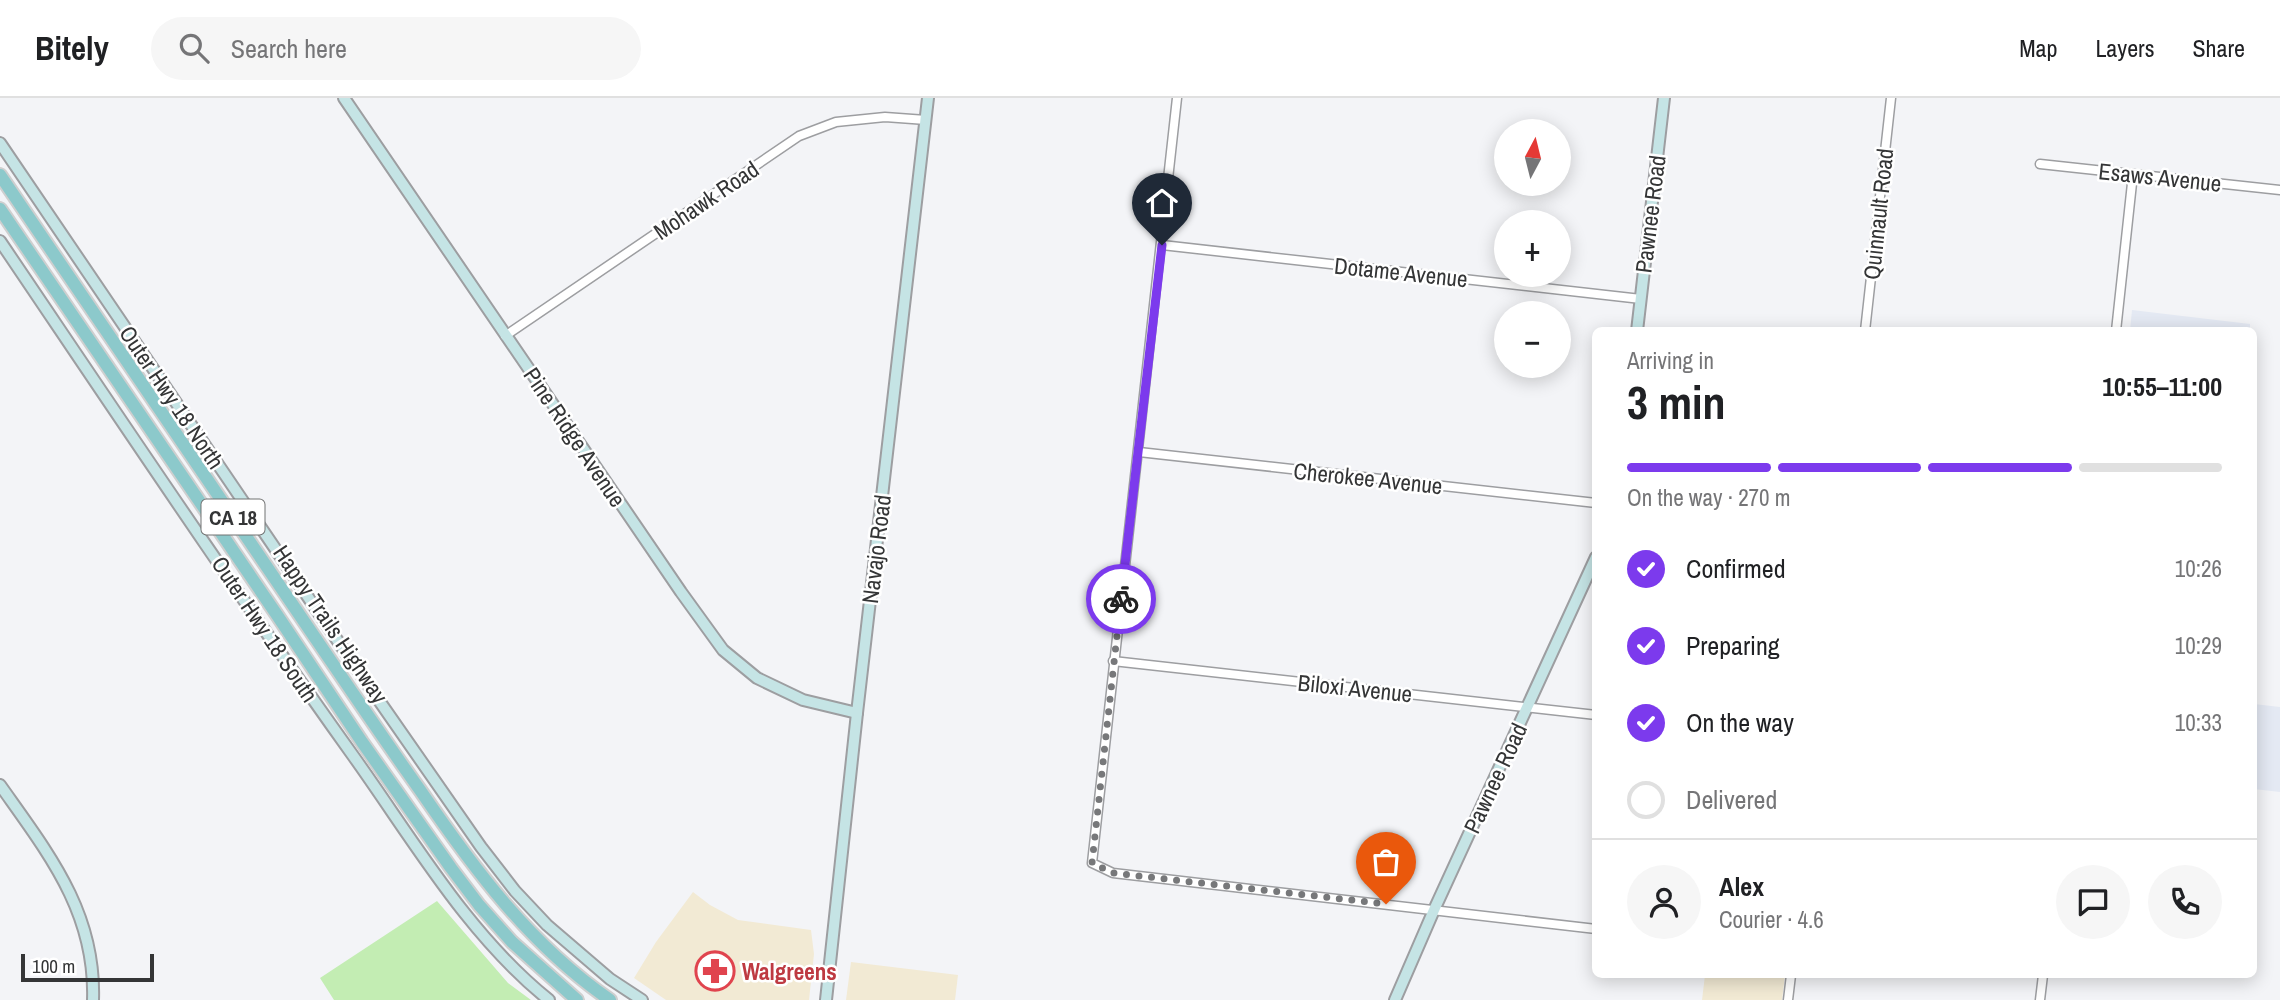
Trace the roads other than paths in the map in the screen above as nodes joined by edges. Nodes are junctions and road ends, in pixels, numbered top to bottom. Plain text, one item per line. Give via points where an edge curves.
1 (344, 98) edge
2 (928, 98) edge
3 (1177, 98) edge
4 (1664, 98) edge
5 (1891, 98) edge
6 (926, 120) junction
7 (0, 143) edge
8 (2040, 164) dead end
9 (2133, 174) junction
10 (0, 175) edge
11 (2280, 190) edge
12 (0, 209) edge
13 (0, 242) edge
14 (1162, 245) junction
15 (1641, 299) junction
16 (1638, 327) edge
17 (1865, 327) edge
18 (2116, 327) edge
19 (505, 336) junction
20 (1139, 452) junction
21 (1592, 503) edge
22 (1592, 566) edge
23 (1113, 662) junction
24 (1527, 707) junction
25 (857, 713) junction
26 (1592, 715) edge
27 (0, 785) edge
28 (1434, 909) junction
29 (1592, 929) edge
30 (1791, 978) edge
31 (2043, 978) edge
32 (93, 1000) edge
33 (549, 1000) edge
34 (578, 1000) edge
35 (610, 1000) edge
36 (642, 1000) edge
37 (826, 1000) edge
38 (1395, 1000) edge
39 (1788, 1000) edge
40 (2040, 1000) edge

1 - 19 street, Pine Ridge Avenue
2 - 6 street, Navajo Road
3 - 14 street
4 - 15 street, Pawnee Road
5 - 17 street, Quinnault Road
6 - 19 street, Mohawk Road via 885,117 836,122 799,136
6 - 25 street, Navajo Road
7 - 36 street, Outer Hwy 18 North via 481,847 547,925
8 - 9 street, Esaws Avenue
9 - 11 street, Esaws Avenue
9 - 18 street
10 - 35 main road, Happy Trails Highway / CA 18 via 468,859 529,932
12 - 34 main road, Happy Trails Highway / CA 18 via 362,742 479,905 512,942
13 - 33 street, Outer Hwy 18 South via 444,887 520,976
14 - 15 street, Dotame Avenue
14 - 20 street
15 - 16 street, Pawnee Road
19 - 25 street, Pine Ridge Avenue via 723,650 757,678 803,701
20 - 21 street, Cherokee Avenue
20 - 23 street
22 - 24 street, Pawnee Road
23 - 24 street, Biloxi Avenue
23 - 28 street via 1092,863 1113,873
24 - 26 street, Biloxi Avenue
24 - 28 street, Pawnee Road
25 - 37 street, Navajo Road
27 - 32 street via 71,892 89,942
28 - 29 street
28 - 38 street, Pawnee Road
30 - 39 street
31 - 40 street

